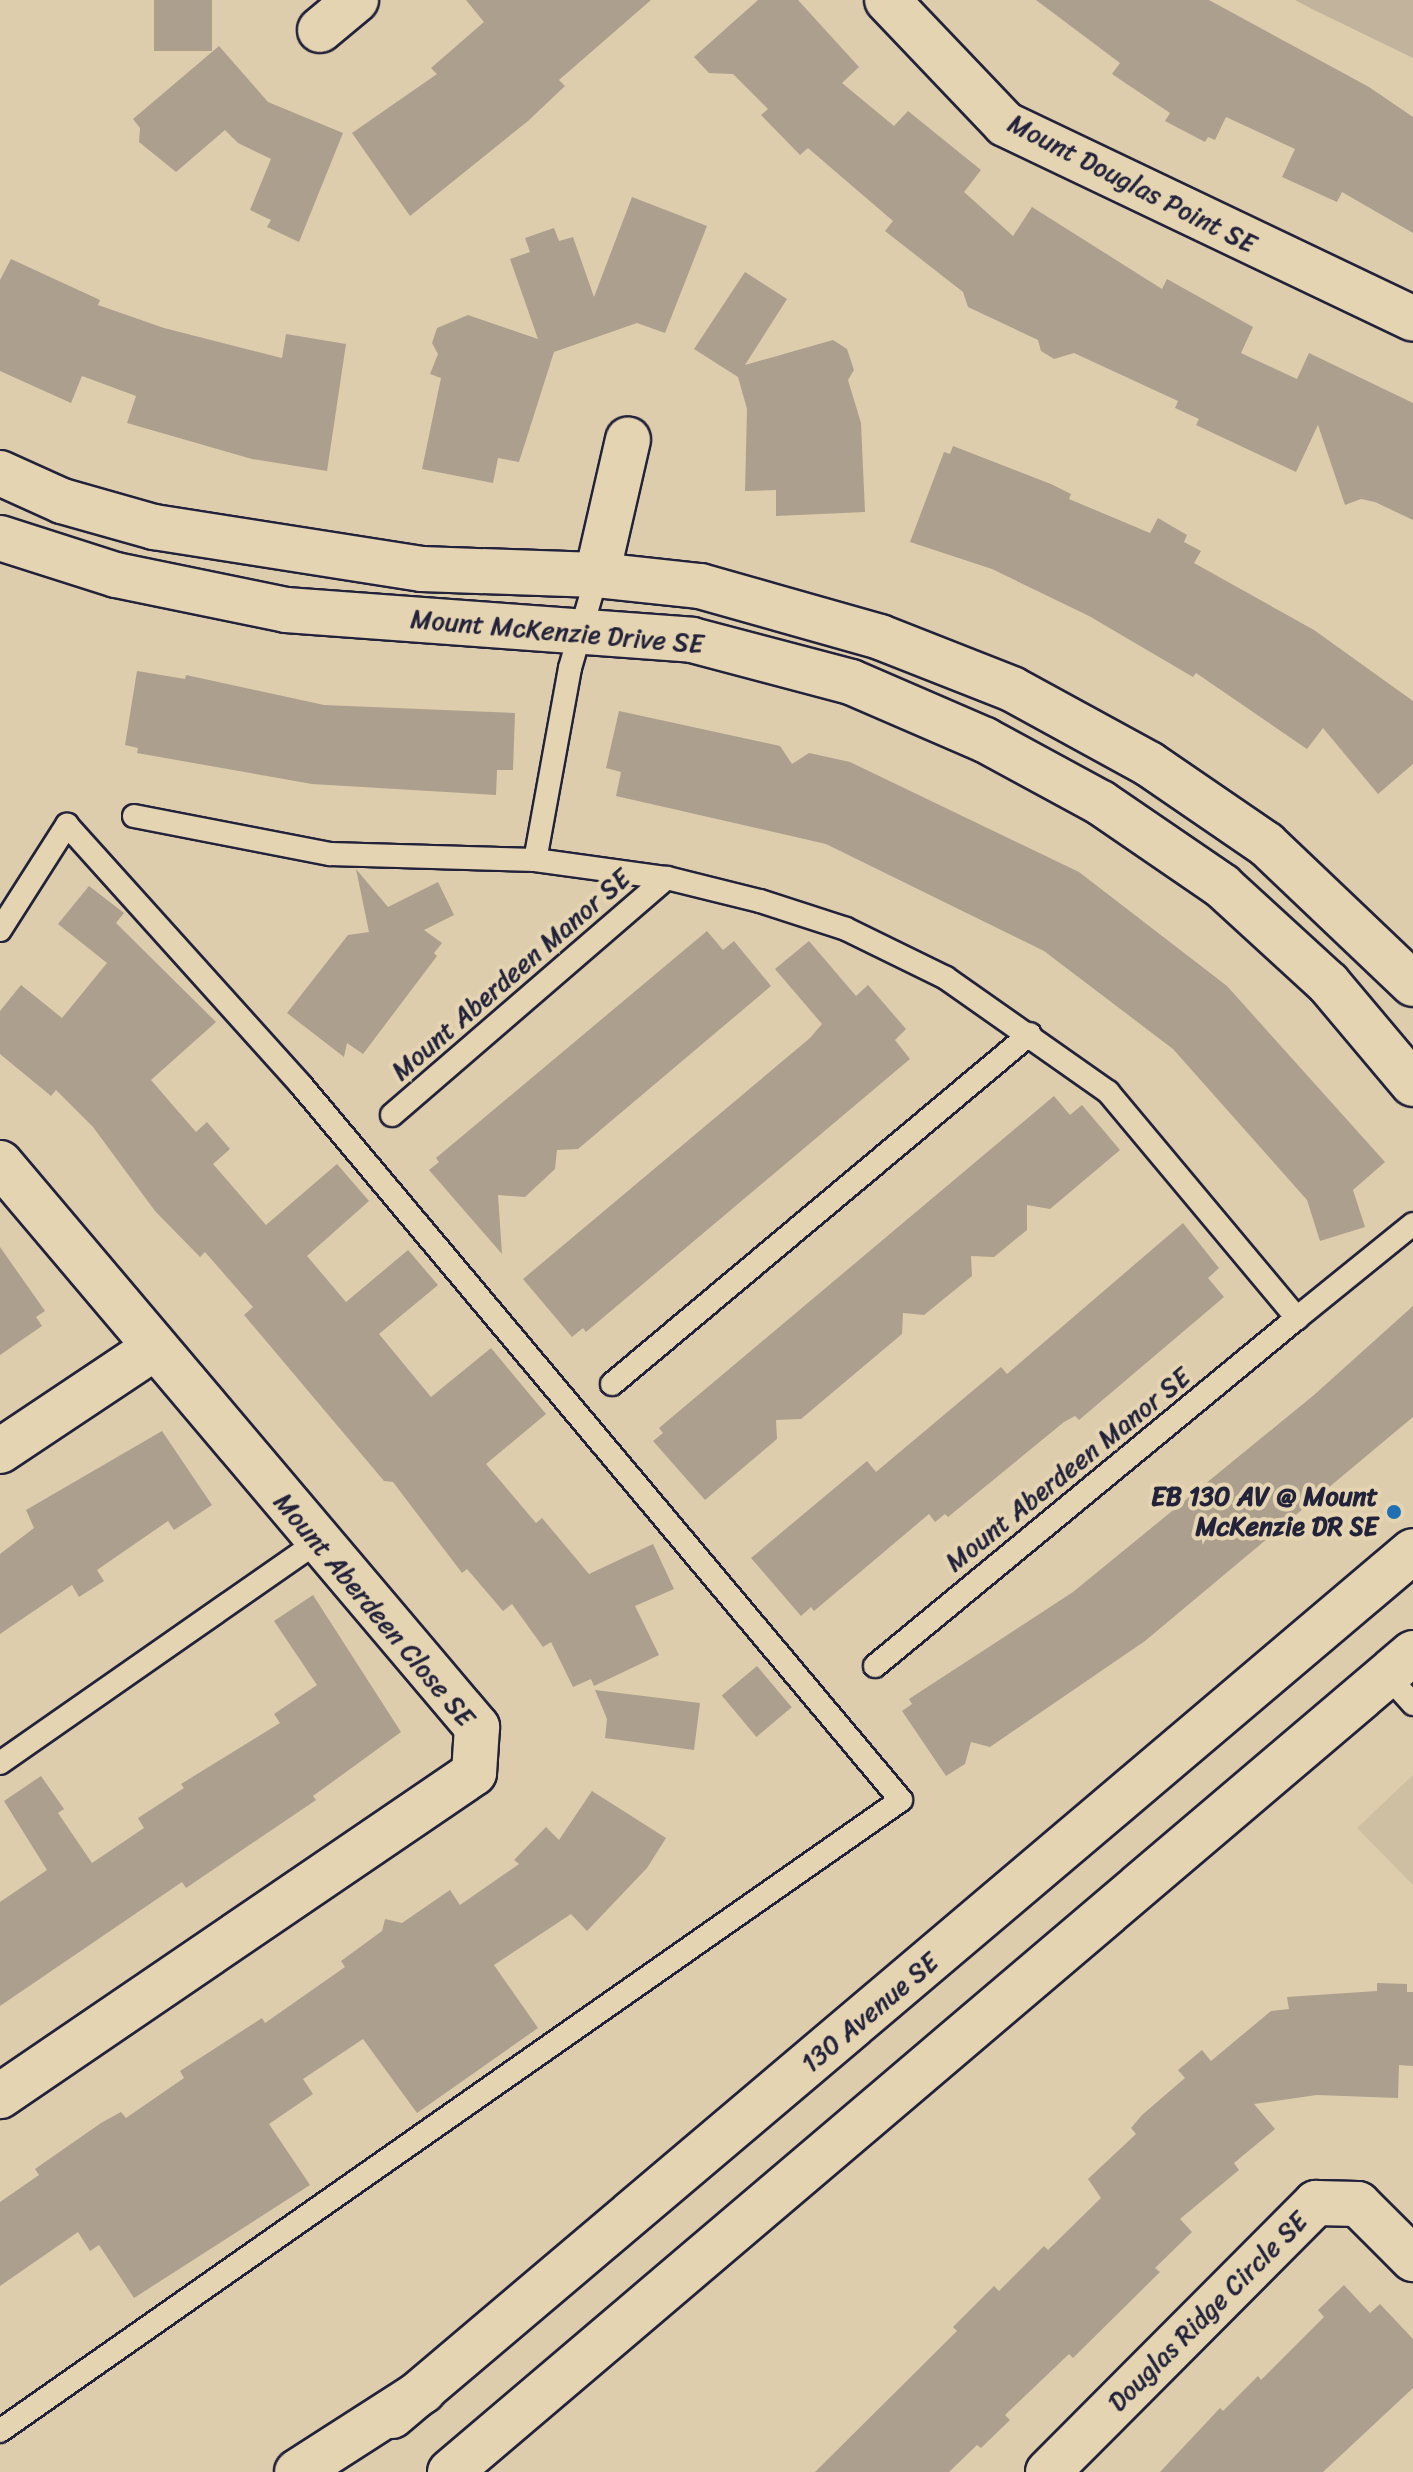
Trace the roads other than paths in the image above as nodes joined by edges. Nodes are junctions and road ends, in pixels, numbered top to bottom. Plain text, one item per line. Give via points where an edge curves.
1 (356, 0) edge
2 (887, 0) edge
3 (320, 30) dead end
4 (1413, 319) edge
5 (628, 440) dead end
6 (0, 473) edge
7 (0, 538) edge
8 (597, 575) junction
9 (580, 630) junction
10 (134, 816) dead end
11 (535, 860) junction
12 (667, 878) junction
13 (0, 930) edge
14 (1413, 984) edge
15 (1030, 1034) junction
16 (1413, 1084) edge
17 (392, 1115) dead end
18 (0, 1163) edge
19 (1413, 1224) edge
20 (1297, 1318) junction
21 (153, 1349) junction
22 (612, 1384) dead end
23 (0, 1451) edge
24 (317, 1542) junction
25 (1413, 1551) edge
26 (875, 1666) dead end
27 (1404, 1677) edge
28 (0, 1763) edge
29 (0, 2096) edge
30 (1413, 2259) edge
31 (423, 2391) junction
32 (0, 2431) edge
33 (297, 2472) edge
34 (326, 2472) edge
35 (450, 2472) edge
36 (1048, 2472) edge

1 - 3 main road
2 - 4 main road, Mount Douglas Point SE via 1005,124
5 - 8 main road
6 - 8 main road, Mount McKenzie Drive SE via 77,506 254,545 422,569
7 - 9 main road, Mount McKenzie Drive SE via 116,575 286,610
8 - 9 lane
8 - 14 main road, Mount McKenzie Drive SE via 741,594 880,637 1012,689 1149,764 1266,844
9 - 11 lane
9 - 16 main road, Mount McKenzie Drive SE via 692,640 851,682 985,740 1075,789 1222,886 1328,983
10 - 11 lane, Mount Aberdeen Manor SE via 330,854
11 - 12 lane, Mount Aberdeen Manor SE
12 - 15 lane, Mount Aberdeen Manor SE via 846,929 946,978
12 - 17 lane, Mount Aberdeen Manor SE
13 - 32 lane via 67,825 301,1085 901,1800
15 - 20 lane, Mount Aberdeen Manor SE via 1108,1092
15 - 22 lane
18 - 21 main road, Mount Aberdeen Close SE
19 - 20 lane, Mount Aberdeen Manor SE
20 - 26 lane, Mount Aberdeen Manor SE
21 - 23 main road
21 - 24 main road, Mount Aberdeen Close SE
24 - 28 lane
24 - 29 main road, Mount Aberdeen Close SE via 477,1727 474,1773
25 - 31 main road, 130 Avenue SE
27 - 35 main road
30 - 36 main road, Douglas Ridge Circle SE via 1358,2204 1316,2203
31 - 33 main road
31 - 34 main road, 130 Avenue SE

